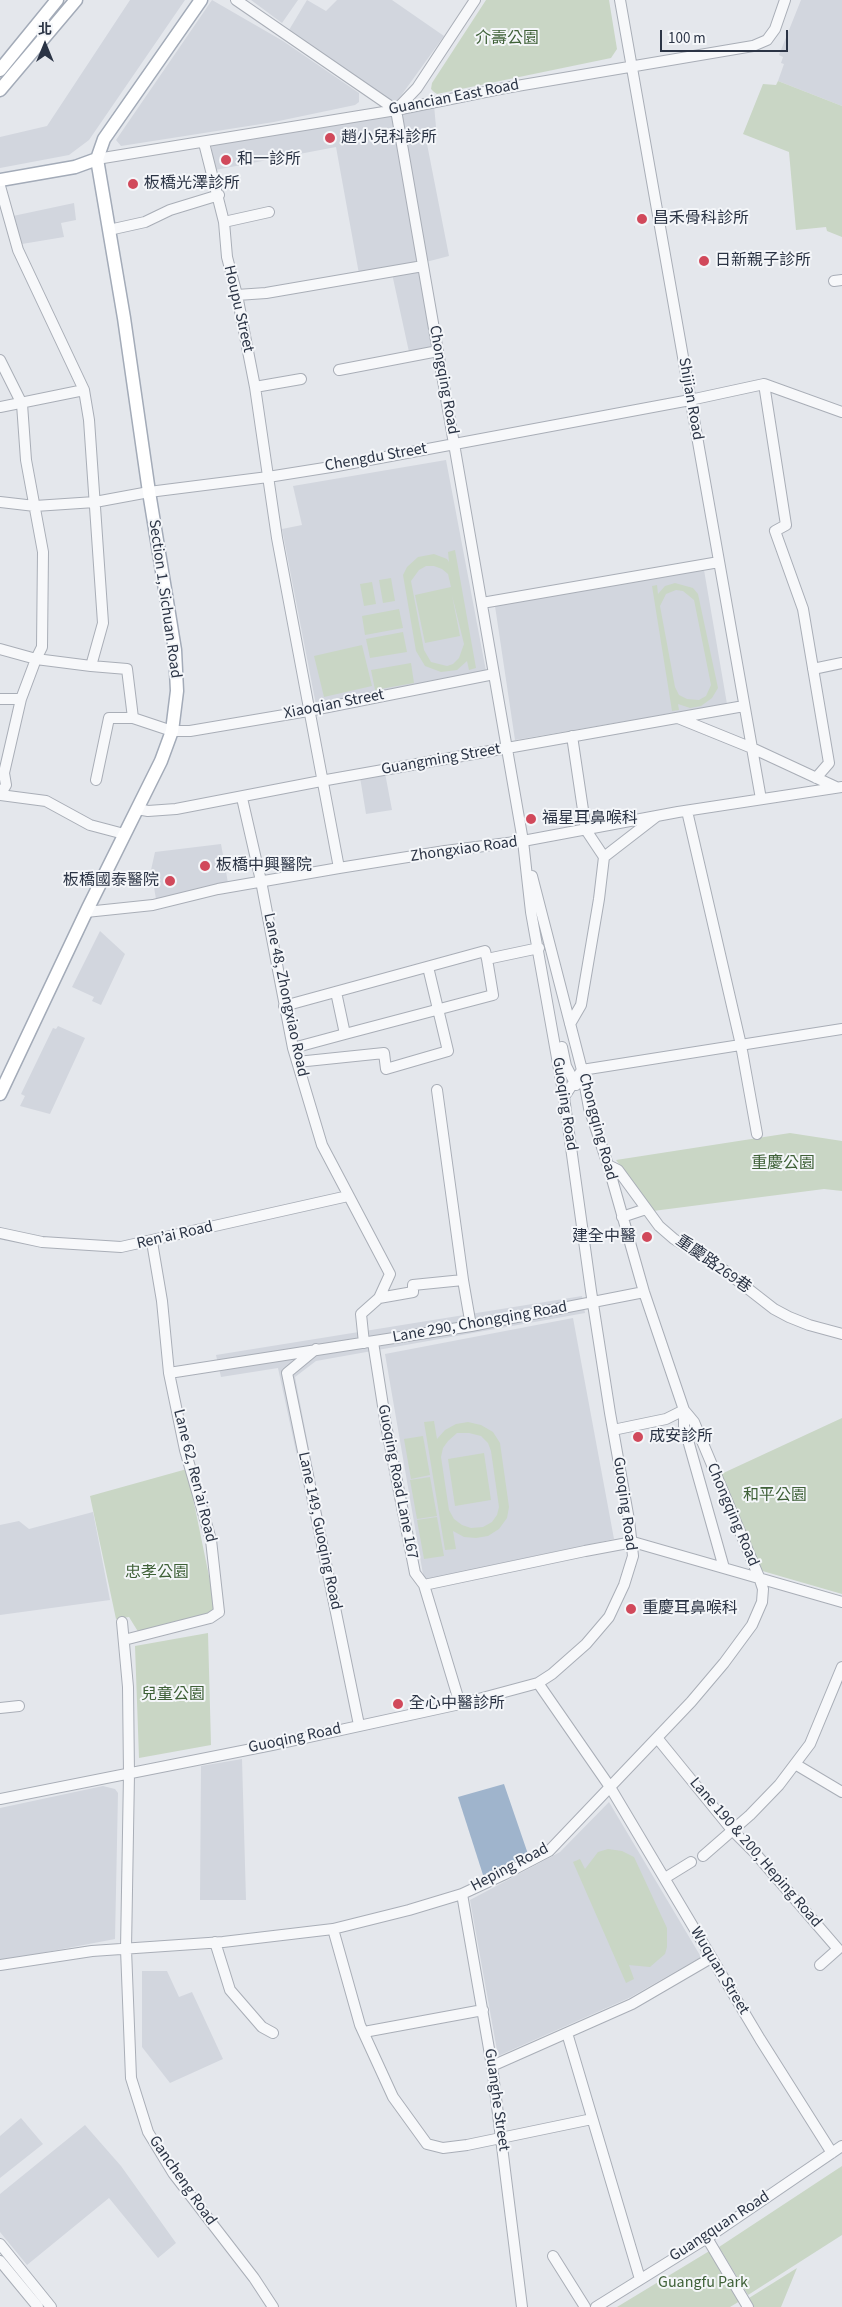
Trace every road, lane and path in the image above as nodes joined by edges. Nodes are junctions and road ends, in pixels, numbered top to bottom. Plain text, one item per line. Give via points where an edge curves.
1 (57, 0) edge
2 (76, 0) edge
3 (201, 0) edge
4 (236, 0) edge
5 (475, 0) edge
6 (620, 0) edge
7 (785, 0) edge
8 (631, 66) junction
9 (0, 70) edge
10 (0, 90) edge
11 (396, 110) junction
12 (204, 142) junction
13 (97, 159) junction
14 (0, 180) edge
15 (0, 186) edge
16 (219, 196) junction
17 (269, 212) dead end
18 (224, 222) junction
19 (109, 230) junction
20 (424, 266) junction
21 (237, 295) junction
22 (438, 351) junction
23 (0, 360) edge
24 (339, 370) dead end
25 (301, 379) dead end
26 (764, 384) junction
27 (255, 387) junction
28 (84, 390) junction
29 (690, 400) junction
30 (22, 404) junction
31 (0, 407) edge
32 (842, 412) edge
33 (454, 444) junction
34 (268, 476) junction
35 (149, 492) junction
36 (0, 502) edge
37 (95, 502) junction
38 (35, 506) junction
39 (719, 562) junction
40 (482, 603) junction
41 (0, 649) edge
42 (36, 659) junction
43 (842, 664) edge
44 (90, 666) junction
45 (813, 669) junction
46 (494, 674) junction
47 (0, 699) edge
48 (21, 699) junction
49 (744, 706) junction
50 (308, 711) junction
51 (133, 718) junction
52 (677, 718) junction
53 (172, 731) junction
54 (572, 736) junction
55 (507, 748) junction
56 (752, 748) junction
57 (816, 778) junction
58 (96, 780) dead end
59 (321, 781) junction
60 (841, 788) edge
61 (0, 795) edge
62 (242, 798) junction
63 (761, 799) junction
64 (138, 809) junction
65 (687, 811) junction
66 (658, 816) junction
67 (586, 830) junction
68 (124, 834) junction
69 (523, 842) junction
70 (604, 857) junction
71 (339, 868) junction
72 (261, 881) junction
73 (86, 912) junction
74 (538, 948) junction
75 (487, 959) junction
76 (428, 967) junction
77 (336, 992) junction
78 (284, 1006) junction
79 (439, 1009) junction
80 (550, 1014) junction
81 (570, 1024) junction
82 (842, 1029) edge
83 (346, 1034) junction
84 (742, 1045) junction
85 (293, 1048) junction
86 (297, 1062) junction
87 (582, 1070) junction
88 (574, 1081) junction
89 (437, 1090) dead end
90 (0, 1094) edge
91 (564, 1097) junction
92 (588, 1108) junction
93 (757, 1134) dead end
94 (608, 1165) junction
95 (348, 1196) junction
96 (646, 1209) junction
97 (622, 1217) junction
98 (0, 1234) edge
99 (152, 1242) junction
100 (463, 1280) junction
101 (644, 1292) junction
102 (379, 1298) junction
103 (592, 1303) junction
104 (471, 1326) junction
105 (842, 1334) edge
106 (368, 1343) junction
107 (316, 1348) junction
108 (283, 1354) junction
109 (169, 1372) junction
110 (288, 1373) junction
111 (684, 1410) junction
112 (613, 1430) junction
113 (633, 1542) junction
114 (724, 1568) junction
115 (758, 1577) junction
116 (424, 1585) junction
117 (842, 1602) edge
118 (122, 1622) dead end
119 (124, 1640) junction
120 (842, 1667) edge
121 (538, 1683) junction
122 (838, 1691) edge
123 (460, 1704) junction
124 (19, 1706) dead end
125 (0, 1708) edge
126 (359, 1726) junction
127 (658, 1739) junction
128 (794, 1764) junction
129 (129, 1774) junction
130 (610, 1787) junction
131 (842, 1792) edge
132 (0, 1799) edge
133 (732, 1830) junction
134 (702, 1856) dead end
135 (691, 1862) dead end
136 (665, 1878) junction
137 (462, 1894) junction
138 (333, 1929) junction
139 (216, 1942) junction
140 (126, 1949) junction
141 (712, 1958) junction
142 (0, 1965) edge
143 (820, 1965) dead end
144 (482, 2010) junction
145 (273, 2032) dead end
146 (364, 2032) junction
147 (567, 2033) junction
148 (492, 2066) junction
149 (592, 2118) junction
150 (501, 2139) junction
151 (842, 2146) edge
152 (832, 2153) junction
153 (707, 2238) junction
154 (0, 2244) edge
155 (553, 2256) dead end
156 (0, 2260) edge
157 (640, 2279) junction
158 (38, 2307) edge
159 (51, 2307) edge
160 (273, 2307) edge
161 (522, 2307) edge
162 (585, 2307) edge
163 (596, 2307) edge
164 (748, 2307) edge

1 - 9 main road
2 - 10 main road
3 - 13 main road via 104,139
4 - 11 street
5 - 11 street via 417,88
6 - 8 street, Shijian Road
7 - 8 street, Guancian East Road via 775,29 767,40 753,46
8 - 11 street, Guancian East Road
8 - 29 street, Shijian Road
11 - 12 street, Guancian East Road
11 - 20 street, Chongqing Road
12 - 13 street, Guancian East Road
12 - 16 street, Houpu Street
13 - 14 main road via 75,167
13 - 19 main road, Section 1, Sichuan Road
15 - 28 street via 18,250
16 - 18 street, Houpu Street
16 - 19 street via 170,210 145,222
17 - 18 street
18 - 21 street, Houpu Street via 227,257
19 - 35 main road, Section 1, Sichuan Road
20 - 21 street
20 - 22 street, Chongqing Road
21 - 27 street, Houpu Street
22 - 24 street
22 - 33 street, Chongqing Road
23 - 30 street
25 - 27 street
26 - 29 street, Chengdu Street
26 - 32 street
26 - 45 street via 786,525 775,531 803,609
27 - 34 street, Houpu Street
28 - 30 street
28 - 37 street
29 - 33 street, Chengdu Street
29 - 39 street, Shijian Road
30 - 31 street
30 - 38 street via 26,460
33 - 34 street, Chengdu Street
33 - 40 street, Chongqing Road
34 - 35 street, Chengdu Street
34 - 50 street, Houpu Street
35 - 37 street, Chengdu Street
35 - 53 main road, Section 1, Sichuan Road via 175,650 177,692
36 - 38 street, Chengdu Street
37 - 38 street, Chengdu Street
37 - 44 street via 102,623
38 - 42 street via 43,552 42,647
39 - 40 street
39 - 49 street, Shijian Road
40 - 46 street, Chongqing Road
41 - 42 street
42 - 44 street
42 - 48 street
43 - 45 street
44 - 51 street via 127,669
45 - 57 street via 829,763
46 - 50 street, Xiaoqian Street
46 - 55 street, Chongqing Road
47 - 48 street
48 - 61 street via 4,773 6,785
49 - 52 street, Guangming Street
49 - 56 street, Shijian Road
50 - 53 street, Xiaoqian Street via 190,731
50 - 59 street, Houpu Street
51 - 53 street
51 - 58 street via 109,718
52 - 54 street, Guangming Street
52 - 56 street
53 - 64 main road, Section 1, Sichuan Road
54 - 55 street, Guangming Street
54 - 67 street
55 - 59 street, Guangming Street
55 - 69 street, Chongqing Road
56 - 57 street
56 - 63 street, Shijian Road
57 - 60 street
59 - 62 street, Guangming Street
59 - 71 street, Houpu Street
60 - 63 street, Zhongxiao Road
61 - 68 street via 46,801 90,825
62 - 64 street, Guangming Street via 176,810
62 - 72 street, Lane 48, Zhongxiao Road
63 - 65 street, Zhongxiao Road
64 - 68 main road, Section 1, Sichuan Road
65 - 66 street, Zhongxiao Road
65 - 84 street
66 - 67 street, Zhongxiao Road
66 - 70 street
67 - 69 street, Zhongxiao Road
67 - 70 street
68 - 73 main road, Section 1, Sichuan Road
69 - 71 street, Zhongxiao Road
69 - 74 street, Chongqing Road
69 - 81 street, Chongqing Road
70 - 81 street via 581,1006
71 - 72 street, Zhongxiao Road
72 - 73 street, Zhongxiao Road via 153,905
72 - 78 street, Lane 48, Zhongxiao Road
73 - 90 main road, Section 1, Sichuan Road
74 - 75 street
74 - 80 street, Chongqing Road
75 - 76 street via 485,951
75 - 79 street via 493,995
76 - 77 street
76 - 79 street
77 - 78 street
77 - 83 street
78 - 85 street, Lane 48, Zhongxiao Road
79 - 83 street
79 - 86 street via 448,1052 386,1069 384,1053
80 - 88 street
80 - 91 street, Guoqing Road
81 - 87 street, Chongqing Road
82 - 84 street
83 - 85 street
84 - 87 street
84 - 93 street
85 - 86 street, Lane 48, Zhongxiao Road
86 - 95 street, Lane 48, Zhongxiao Road via 322,1145
87 - 88 street
87 - 92 street, Chongqing Road
88 - 91 street
88 - 92 street
89 - 100 street
91 - 103 street, Guoqing Road
92 - 94 street, Chongqing Road
94 - 96 street, 重慶路269巷 via 618,1170
94 - 97 street, Chongqing Road
95 - 99 street, Ren’ai Road
95 - 102 street, Lane 48, Zhongxiao Road via 390,1274
96 - 97 street
96 - 105 street, 重慶路269巷 via 674,1239 724,1270 774,1309
97 - 101 street, Chongqing Road
98 - 99 street, Ren’ai Road via 42,1242 122,1247
99 - 109 street, Lane 62, Ren’ai Road
100 - 102 street via 413,1285 413,1292
100 - 104 street
101 - 103 street, Lane 290, Chongqing Road
101 - 111 street, Chongqing Road
102 - 106 street, Guoqing Road Lane 167 via 361,1314
103 - 104 street, Lane 290, Chongqing Road
103 - 112 street, Guoqing Road
104 - 106 street, Lane 290, Chongqing Road
106 - 107 street, Lane 290, Chongqing Road
106 - 116 street, Guoqing Road Lane 167 via 415,1573
107 - 108 street, Lane 290, Chongqing Road
107 - 110 street
108 - 109 street, Lane 290, Chongqing Road
108 - 110 street, Lane 149, Guoqing Road
109 - 119 street, Lane 62, Ren’ai Road via 185,1450 211,1540 219,1612 210,1618
110 - 126 street, Lane 149, Guoqing Road
111 - 112 street via 666,1419
111 - 114 street, Chongqing Road via 684,1426
111 - 115 street, Chongqing Road via 694,1422
112 - 113 street, Guoqing Road
113 - 114 street
113 - 116 street
113 - 121 street, Guoqing Road via 633,1556 609,1617 586,1644
114 - 115 street, Chongqing Road
115 - 117 street
115 - 127 street, Heping Road via 763,1595 752,1624 724,1663
116 - 123 street, Guoqing Road Lane 167
118 - 119 street
119 - 129 street
120 - 122 street
121 - 123 street, Guoqing Road
121 - 130 street, Wuquan Street
122 - 128 street via 810,1744
123 - 126 street, Guoqing Road
124 - 125 street
126 - 129 street, Guoqing Road
127 - 130 street, Heping Road
127 - 133 street, Lane 190 & 200, Heping Road
128 - 131 street
128 - 133 street via 779,1785
129 - 132 street, Guoqing Road
129 - 140 street
130 - 136 street, Wuquan Street
130 - 137 street, Heping Road via 549,1850
133 - 134 street
133 - 143 street, Lane 190 & 200, Heping Road via 755,1852 838,1950
135 - 136 street
136 - 141 street, Wuquan Street
137 - 138 street, Heping Road
137 - 144 street, Guanghe Street
138 - 139 street, Heping Road
138 - 146 street
139 - 140 street, Heping Road
139 - 145 street via 230,1990 262,2027
140 - 142 street, Heping Road
140 - 160 street, Gancheng Road via 130,2070 148,2132 173,2173
141 - 147 street via 632,2004
141 - 152 street, Wuquan Street
144 - 146 street
144 - 148 street, Guanghe Street
146 - 150 street via 394,2097 427,2144 443,2148
147 - 148 street
147 - 149 street
148 - 150 street, Guanghe Street
149 - 150 street
149 - 157 street
150 - 161 street, Guanghe Street
151 - 152 street, Guangquan Road
152 - 153 street, Guangquan Road
153 - 157 street, Guangquan Road
153 - 164 street
154 - 159 street
155 - 162 street
156 - 158 street
157 - 163 street, Guangquan Road

